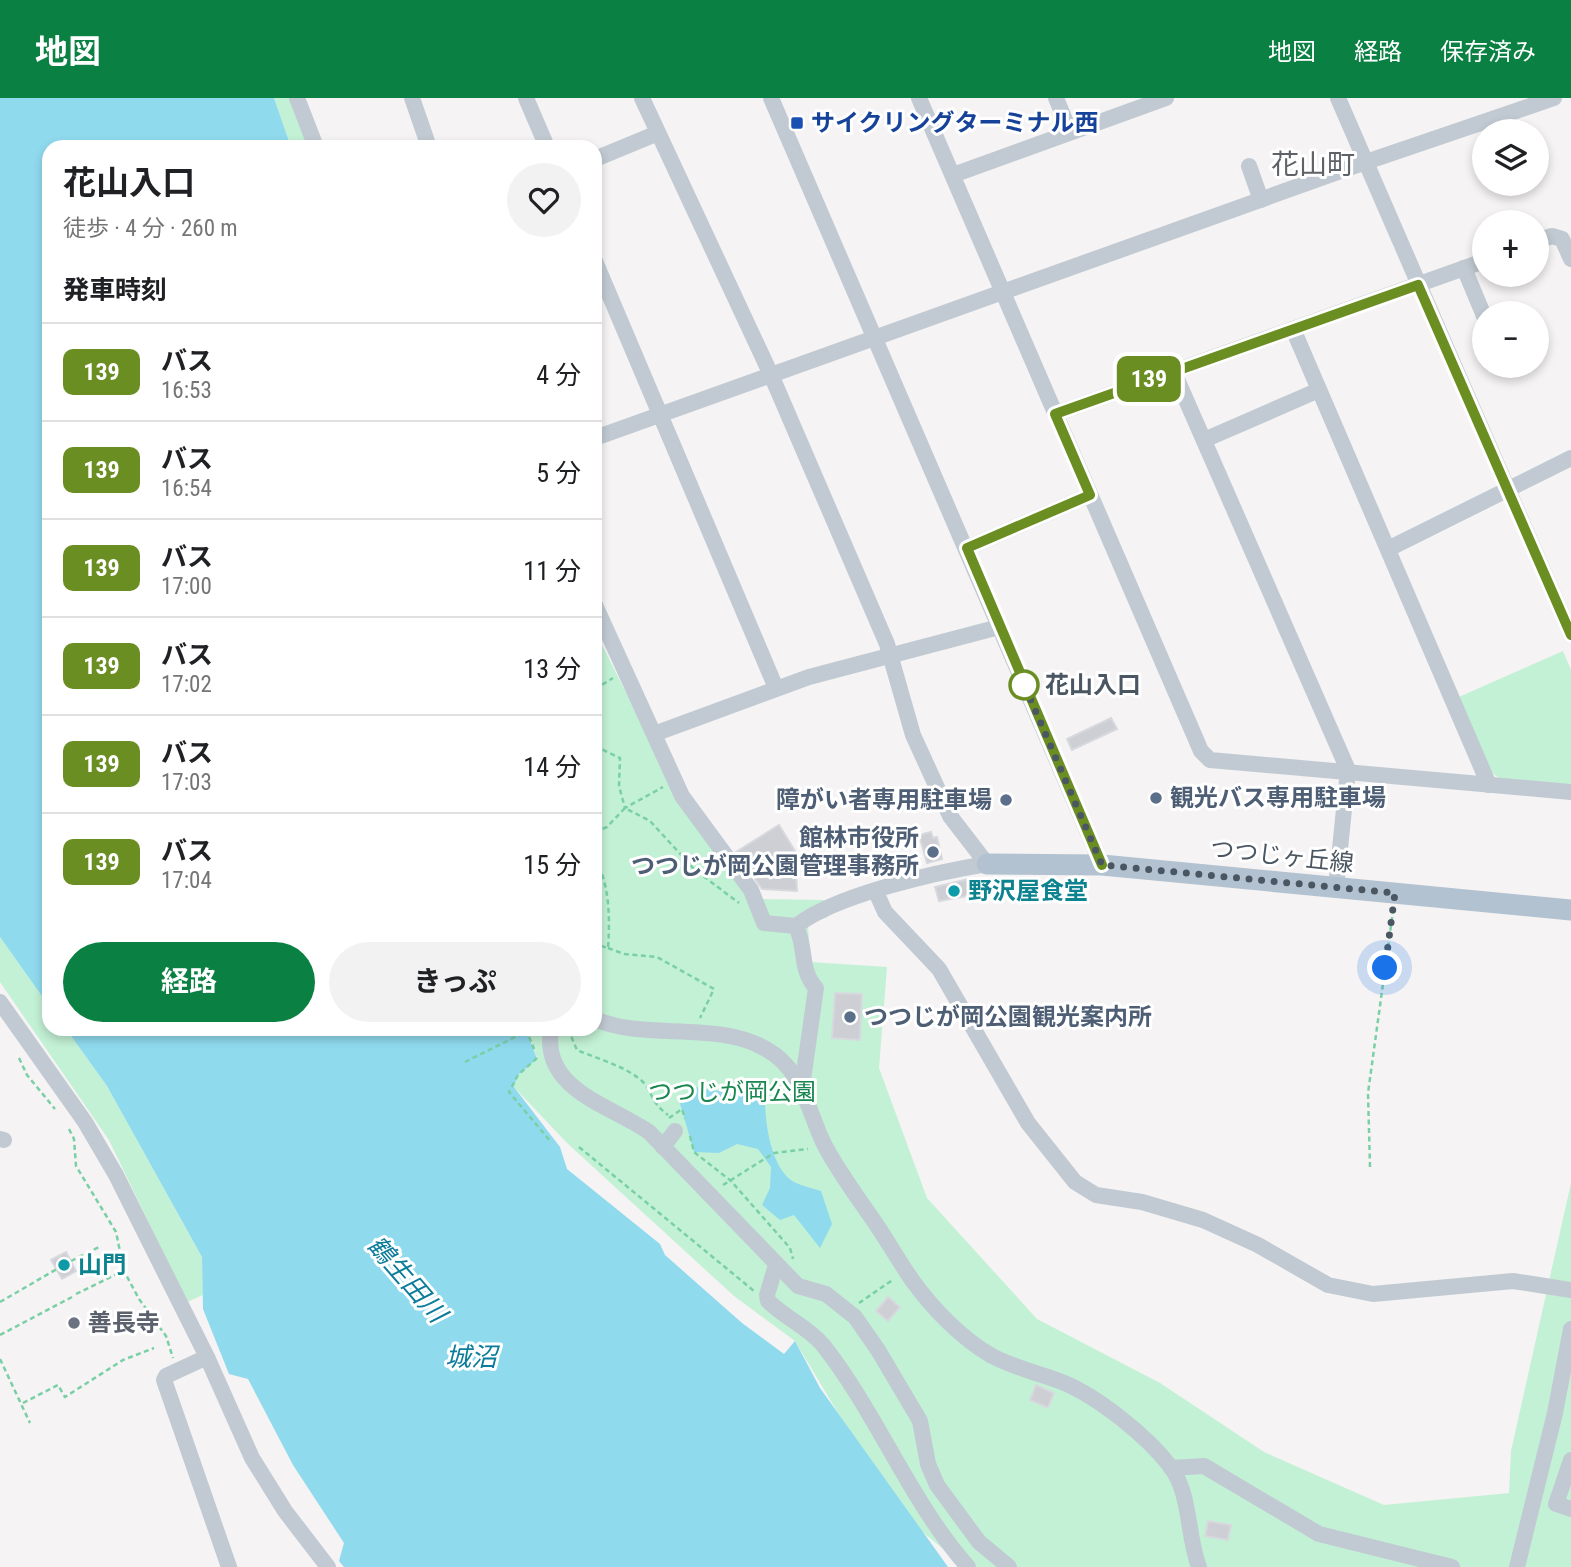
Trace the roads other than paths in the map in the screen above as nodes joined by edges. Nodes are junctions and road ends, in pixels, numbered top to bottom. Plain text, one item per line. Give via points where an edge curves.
1 (297, 98) edge
2 (412, 98) edge
3 (526, 98) edge
4 (642, 98) edge
5 (771, 98) edge
6 (919, 98) edge
7 (1056, 98) edge
8 (1166, 98) edge
9 (1338, 98) edge
10 (1554, 98) edge
11 (1070, 132) junction
12 (658, 133) junction
13 (313, 140) edge
14 (427, 140) edge
15 (544, 140) edge
16 (602, 156) edge
17 (1366, 162) junction
18 (1249, 166) dead end
19 (953, 175) junction
20 (1261, 200) junction
21 (1549, 237) edge
22 (1571, 259) edge
23 (1472, 265) edge
24 (1464, 268) junction
25 (602, 277) edge
26 (1418, 285) junction
27 (1003, 292) junction
28 (1478, 301) edge
29 (1293, 329) junction
30 (876, 337) junction
31 (1173, 370) junction
32 (772, 377) junction
33 (1319, 390) junction
34 (1055, 414) junction
35 (661, 415) junction
36 (602, 436) edge
37 (1204, 440) junction
38 (1571, 458) edge
39 (1507, 488) junction
40 (1090, 495) junction
41 (967, 548) junction
42 (1388, 549) junction
43 (999, 627) junction
44 (602, 629) edge
45 (1571, 635) edge
46 (892, 658) junction
47 (776, 688) junction
48 (654, 734) junction
49 (1348, 770) junction
50 (1489, 785) junction
51 (1571, 792) edge
52 (987, 864) junction
53 (1102, 865) junction
54 (1336, 888) junction
55 (876, 892) junction
56 (1571, 910) edge
57 (796, 926) junction
58 (0, 1002) edge
59 (602, 1020) edge
60 (552, 1036) edge
61 (802, 1087) junction
62 (680, 1126) road end
63 (663, 1147) junction
64 (776, 1265) junction
65 (1571, 1290) edge
66 (1571, 1329) edge
67 (207, 1357) junction
68 (1571, 1460) edge
69 (1171, 1468) junction
70 (1571, 1509) edge
71 (229, 1567) edge
72 (328, 1567) edge
73 (968, 1567) edge
74 (1009, 1567) edge
75 (1199, 1567) edge
76 (1452, 1567) edge
77 (1517, 1567) edge

1 - 13 street
2 - 14 street
3 - 15 street
4 - 12 street
5 - 30 street
6 - 19 street
7 - 11 street
8 - 11 street
9 - 17 street
10 - 17 street
11 - 19 street
12 - 16 street
12 - 32 street
17 - 20 street
17 - 26 street
18 - 20 street
19 - 27 street
20 - 27 street
21 - 22 street via 1562,239
23 - 24 street
24 - 26 street
24 - 28 street
25 - 35 street
26 - 29 street
26 - 39 street
27 - 30 street
27 - 34 street
29 - 31 street
29 - 33 street
30 - 32 street
30 - 41 street
31 - 34 street
31 - 37 street
32 - 35 street
32 - 46 street
33 - 37 street
33 - 42 street
34 - 40 street
35 - 36 street
35 - 47 street
37 - 49 street
38 - 39 street
39 - 42 street
39 - 45 street
40 - 41 street
40 - 49 street via 1201,751 1210,760
41 - 43 street
42 - 50 street
43 - 46 street
43 - 53 street
44 - 48 street
46 - 47 street
46 - 52 street via 913,735 945,804
47 - 48 street
48 - 57 street via 682,796 751,890 764,923
49 - 50 street
49 - 54 street
50 - 51 street
52 - 53 main road, つつじヶ丘線
52 - 55 street via 940,872
53 - 54 main road, つつじヶ丘線
54 - 56 main road, つつじヶ丘線
55 - 57 street via 813,912
55 - 65 street via 885,912 939,969 1028,1123 1075,1182 1096,1195 1142,1202 1203,1220 1328,1285 1353,1292 1513,1281
57 - 61 street via 803,940 805,976 816,988
58 - 67 street via 85,1122 116,1175
59 - 61 street via 733,1037 768,1049
60 - 63 street via 555,1065 567,1083 581,1096 627,1117
61 - 69 street via 825,1147 905,1268 949,1322 1017,1368 1082,1393 1148,1442
62 - 63 street
63 - 64 street
64 - 73 street via 767,1295 778,1311 821,1343 921,1507
64 - 74 street via 798,1286 827,1294 847,1310 878,1350 920,1421 937,1485 979,1542
66 - 77 street
67 - 71 street via 166,1376 166,1387
67 - 72 street via 266,1484
68 - 70 street via 1556,1504
69 - 75 street
69 - 76 street via 1204,1466 1319,1534

